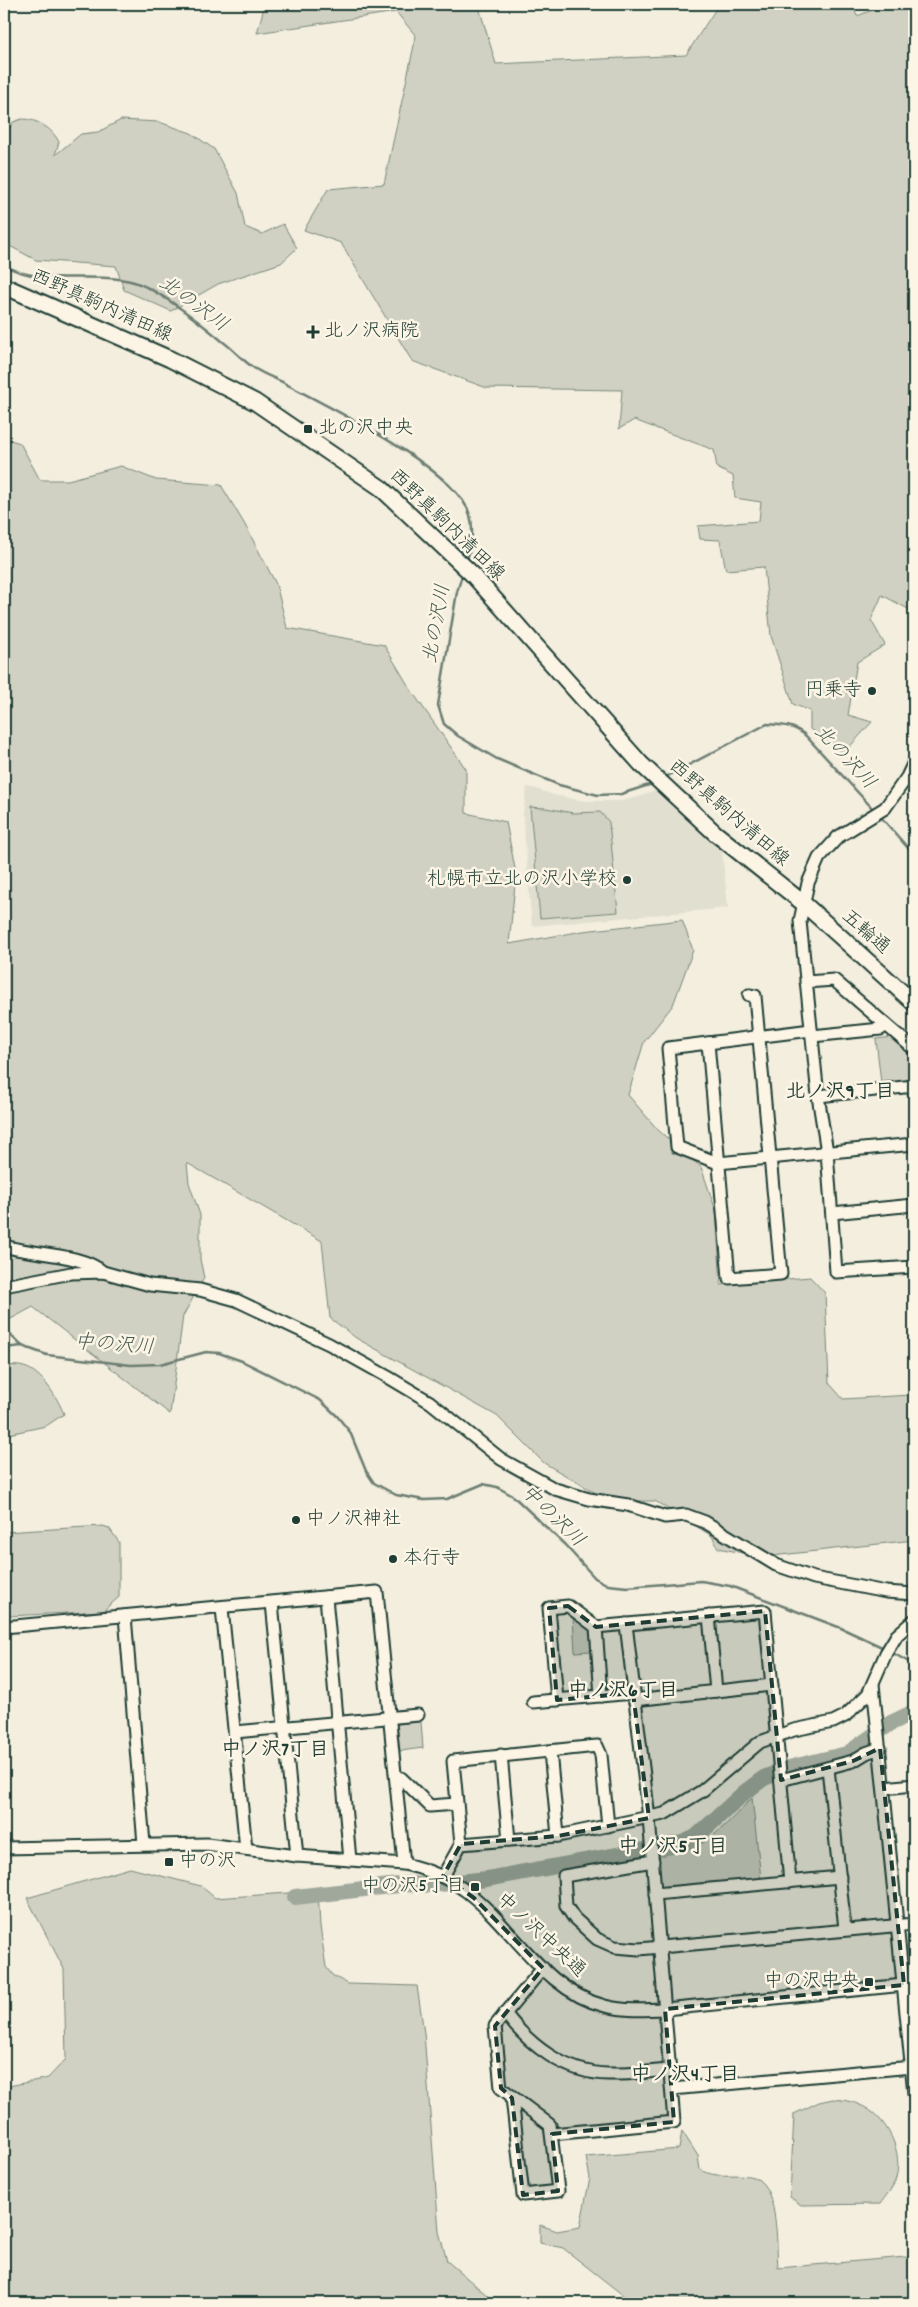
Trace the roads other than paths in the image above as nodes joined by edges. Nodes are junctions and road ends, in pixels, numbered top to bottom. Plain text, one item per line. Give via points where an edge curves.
1 (4, 286) edge
2 (914, 762) edge
3 (789, 893) joint
4 (803, 903) junction
5 (806, 982) junction
6 (749, 995) dead end
7 (914, 1003) edge
8 (886, 1025) junction
9 (811, 1033) junction
10 (758, 1036) junction
11 (708, 1043) junction
12 (914, 1049) edge
13 (914, 1086) edge
14 (818, 1096) junction
15 (914, 1144) edge
16 (827, 1152) junction
17 (770, 1158) junction
18 (718, 1163) junction
19 (914, 1205) edge
20 (832, 1213) junction
21 (4, 1246) edge
22 (914, 1267) edge
23 (103, 1272) junction
24 (4, 1286) edge
25 (914, 1594) edge
26 (326, 1597) junction
27 (272, 1603) junction
28 (222, 1608) junction
29 (125, 1616) junction
30 (709, 1616) junction
31 (914, 1620) edge
32 (626, 1624) junction
33 (4, 1627) edge
34 (596, 1627) junction
35 (873, 1684) junction
36 (772, 1686) junction
37 (716, 1691) junction
38 (601, 1696) junction
39 (633, 1697) junction
40 (556, 1700) junction
41 (533, 1702) dead end
42 (418, 1715) dead end
43 (390, 1718) junction
44 (338, 1723) junction
45 (285, 1728) junction
46 (235, 1732) junction
47 (776, 1736) junction
48 (879, 1745) junction
49 (550, 1751) junction
50 (501, 1756) junction
51 (828, 1768) junction
52 (781, 1775) junction
53 (396, 1777) junction
54 (914, 1785) edge
55 (884, 1788) junction
56 (456, 1804) junction
57 (649, 1818) junction
58 (608, 1826) junction
59 (558, 1836) junction
60 (509, 1840) junction
61 (144, 1844) junction
62 (461, 1844) junction
63 (4, 1848) edge
64 (246, 1849) junction
65 (297, 1856) junction
66 (652, 1859) junction
67 (350, 1860) junction
68 (404, 1864) junction
69 (443, 1876) junction
70 (840, 1877) junction
71 (790, 1882) junction
72 (655, 1894) junction
73 (914, 1924) edge
74 (898, 1925) junction
75 (845, 1930) junction
76 (659, 1947) junction
77 (543, 1968) junction
78 (909, 1985) edge
79 (665, 2009) junction
80 (505, 2013) junction
81 (912, 2046) edge
82 (912, 2067) junction
83 (670, 2070) junction
84 (672, 2089) junction
85 (914, 2093) edge
86 (512, 2098) junction
87 (552, 2134) junction

1 - 3 main road, 西野真駒内清田線 via 170,359 255,402 381,488 472,574 669,791
2 - 4 street via 908,777 885,808 838,837 819,858
3 - 4 main road, 五輪通
4 - 5 street via 800,921
4 - 7 main road, 五輪通
5 - 8 street via 834,980
5 - 9 street
6 - 10 street via 755,996
8 - 9 street via 881,1029
8 - 12 street
9 - 10 street
9 - 14 street
10 - 11 street
10 - 17 street
11 - 18 street
11 - 18 street via 668,1048 677,1147
13 - 14 street
14 - 16 street
15 - 16 street
16 - 17 street
16 - 20 street
17 - 18 street
17 - 18 street via 781,1274 729,1278
19 - 20 street
20 - 22 street via 836,1272
21 - 23 street via 75,1258 93,1263
23 - 24 street via 71,1273
23 - 25 street via 150,1285 200,1290 236,1300 280,1320 430,1402 501,1459 555,1489 628,1505 665,1517 686,1515 705,1522 776,1566 814,1578
26 - 27 street
26 - 43 street via 377,1592
26 - 44 street
27 - 28 street
27 - 45 street
28 - 29 street
28 - 46 street
29 - 33 street
29 - 61 street
30 - 32 street
30 - 36 street via 765,1611
30 - 37 street
31 - 35 street via 897,1635
32 - 34 street
32 - 39 street
34 - 38 street
34 - 40 street via 568,1606 549,1608
35 - 47 street via 868,1694 845,1716
35 - 48 street
36 - 37 street
36 - 47 street
37 - 39 street
38 - 39 street
38 - 40 street
39 - 57 street
40 - 41 street
42 - 43 street
43 - 44 street
43 - 53 street
44 - 45 street
44 - 67 street
45 - 46 street
45 - 65 street
46 - 64 street
47 - 52 street
47 - 57 street via 760,1742 735,1760 702,1792 664,1814
48 - 51 street via 853,1761
48 - 55 street
49 - 50 street
49 - 58 street via 597,1746 601,1755
49 - 59 street
50 - 56 street via 452,1761
50 - 60 street
51 - 52 street
51 - 70 street
52 - 71 street
53 - 56 street via 430,1806
53 - 68 street
54 - 55 street
55 - 74 street
56 - 62 street
57 - 58 street
57 - 66 street
58 - 59 street
59 - 60 street
60 - 62 street
61 - 63 street, 中ノ沢中央通
61 - 64 street, 中ノ沢中央通 via 207,1844
62 - 69 street
64 - 65 street, 中ノ沢中央通
65 - 67 street, 中ノ沢中央通
66 - 72 street
66 - 76 street via 564,1876 565,1896 566,1906 574,1918 597,1939 615,1947
67 - 68 street, 中ノ沢中央通
68 - 69 street, 中ノ沢中央通
69 - 77 street, 中ノ沢中央通 via 474,1898
70 - 71 street
70 - 75 street
71 - 72 street
72 - 76 street
73 - 74 street
74 - 75 street
74 - 78 street
75 - 76 street
76 - 79 street
77 - 79 street, 中ノ沢中央通 via 564,1987 603,2006 628,2010
77 - 80 street
78 - 79 street, 中ノ沢中央通
78 - 81 street
79 - 83 street
80 - 83 street via 536,2047 582,2069 608,2074
80 - 86 street via 495,2026 501,2088
81 - 82 street
82 - 84 street
82 - 85 street
83 - 84 street
84 - 87 street via 674,2122
86 - 87 street via 550,2126
86 - 87 street via 522,2195 558,2191

